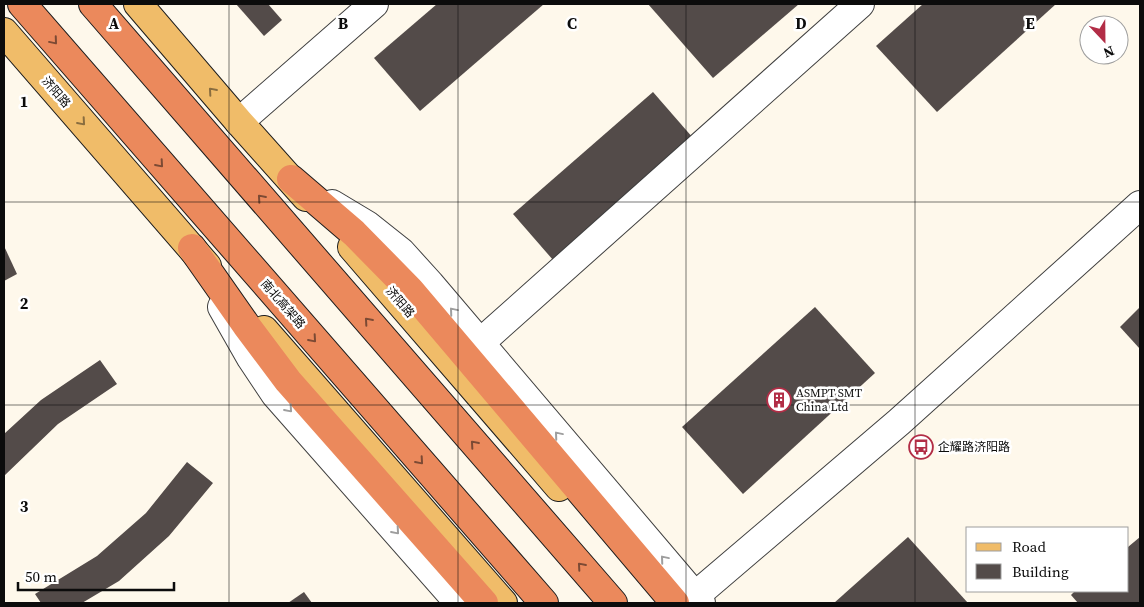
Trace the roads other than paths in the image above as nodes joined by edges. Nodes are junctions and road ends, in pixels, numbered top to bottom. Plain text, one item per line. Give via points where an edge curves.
1 (22, 4) edge
2 (92, 4) edge
3 (138, 4) edge
4 (374, 4) edge
5 (860, 4) edge
6 (4, 32) edge
7 (239, 122) junction
8 (291, 180) junction
9 (1140, 206) edge
10 (192, 248) junction
11 (480, 343) junction
12 (690, 601) edge
13 (459, 603) edge
14 (484, 603) edge
15 (503, 603) edge
16 (544, 603) edge
17 (613, 603) edge
18 (660, 603) edge

1 -> 16 highway, 南北高架路
17 -> 2 highway
7 -> 3 main road, 济阳路
4 - 7 street
5 - 11 street
6 -> 10 main road, 济阳路
7 - 8 main road, 济阳路
11 -> 8 street via 401,252 367,225
8 - 12 highway via 354,233 410,290
8 - 18 main road, 济阳路
9 - 12 street via 899,422
10 -> 13 street via 231,325 275,394
10 - 14 highway via 288,381
10 - 15 main road, 济阳路
12 -> 11 street

